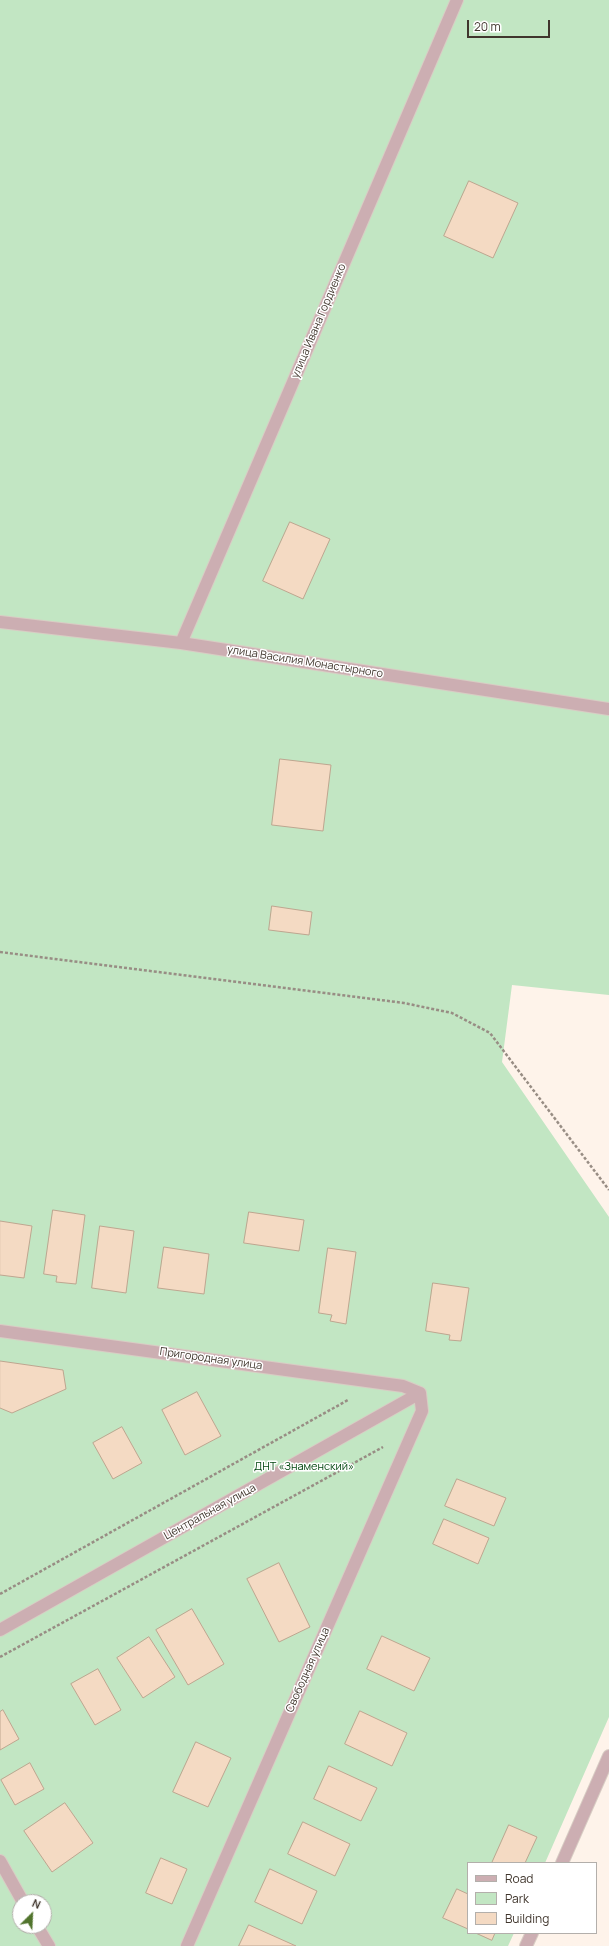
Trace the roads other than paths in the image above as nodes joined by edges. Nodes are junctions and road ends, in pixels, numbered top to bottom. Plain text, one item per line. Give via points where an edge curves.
1 (457, 0) edge
2 (0, 622) edge
3 (181, 643) junction
4 (609, 709) edge
5 (0, 1330) edge
6 (420, 1393) junction
7 (0, 1630) edge
8 (609, 1756) edge
9 (0, 1861) edge
10 (562, 1862) edge
11 (19, 1894) edge
12 (42, 1934) edge
13 (532, 1934) edge
14 (49, 1946) edge
15 (187, 1946) edge
16 (526, 1946) edge

1 - 3 street, улица Ивана Гордиенко
2 - 3 street, улица Василия Монастырного
3 - 4 street, улица Василия Монастырного
5 - 6 street, Пригородная улица via 380,1382 403,1386
6 - 7 street, Центральная улица
6 - 15 street, Свободная улица via 422,1411
8 - 10 street
9 - 11 street
12 - 14 street
13 - 16 street

